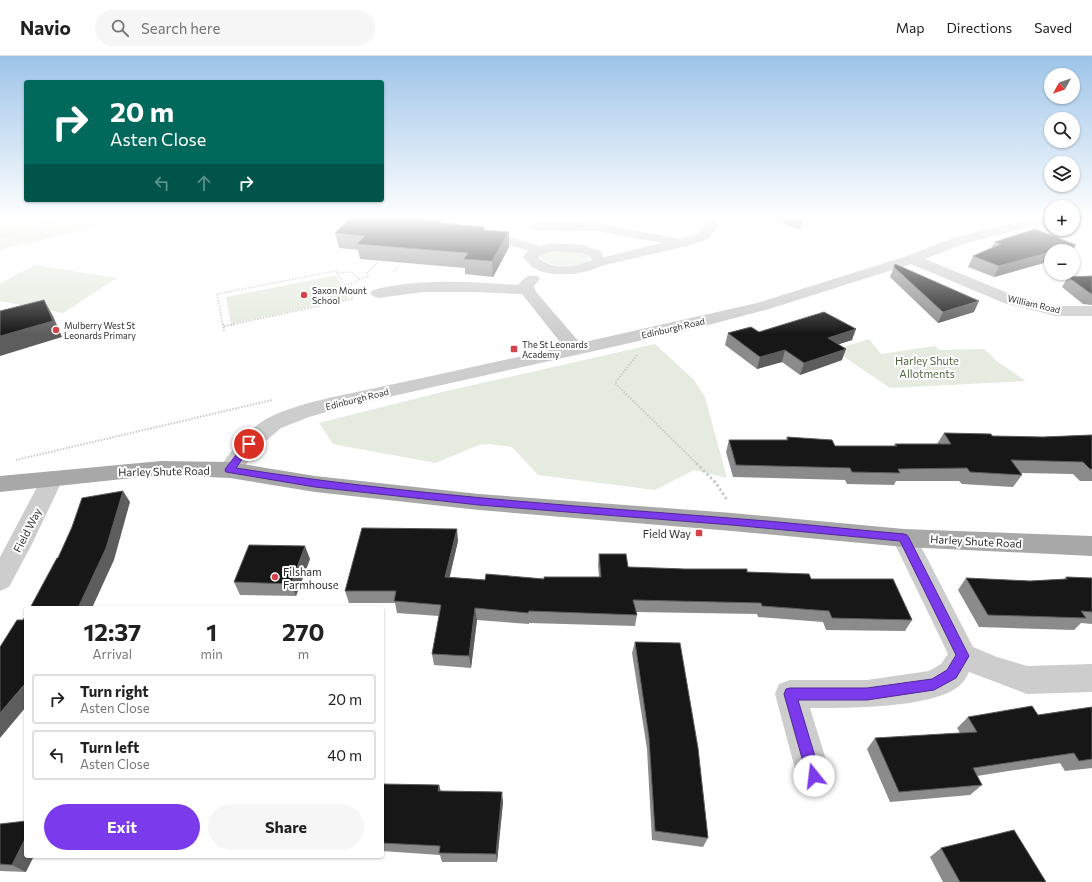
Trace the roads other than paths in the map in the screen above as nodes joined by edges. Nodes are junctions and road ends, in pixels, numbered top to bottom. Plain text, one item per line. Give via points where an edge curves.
1 (530, 257) edge
2 (597, 257) edge
3 (624, 257) edge
4 (918, 257) edge
5 (912, 259) junction
6 (600, 262) junction
7 (543, 269) junction
8 (528, 290) junction
9 (378, 293) dead end
10 (1092, 311) edge
11 (576, 350) junction
12 (230, 470) junction
13 (52, 479) junction
14 (0, 484) edge
15 (904, 538) junction
16 (1092, 546) edge
17 (0, 580) edge
18 (963, 656) junction
19 (1092, 678) edge
20 (814, 776) dead end

1 - 7 street via 534,264
2 - 6 street
3 - 6 street
4 - 5 street, Edinburgh Road
5 - 10 street, William Road via 1010,300 1056,311
5 - 11 street, Edinburgh Road via 762,306
6 - 7 street via 575,270
7 - 8 street via 526,285
8 - 9 street via 424,287
8 - 11 street
11 - 12 street, Edinburgh Road via 340,402 292,416 268,427 249,444
12 - 13 main road, Harley Shute Road via 161,468
12 - 15 main road, Harley Shute Road via 315,484 479,502
13 - 14 main road, Harley Shute Road
13 - 17 street, Field Way
15 - 16 main road, Harley Shute Road
15 - 18 street
18 - 19 street via 1027,680
18 - 20 street via 951,674 934,684 867,694 790,694

